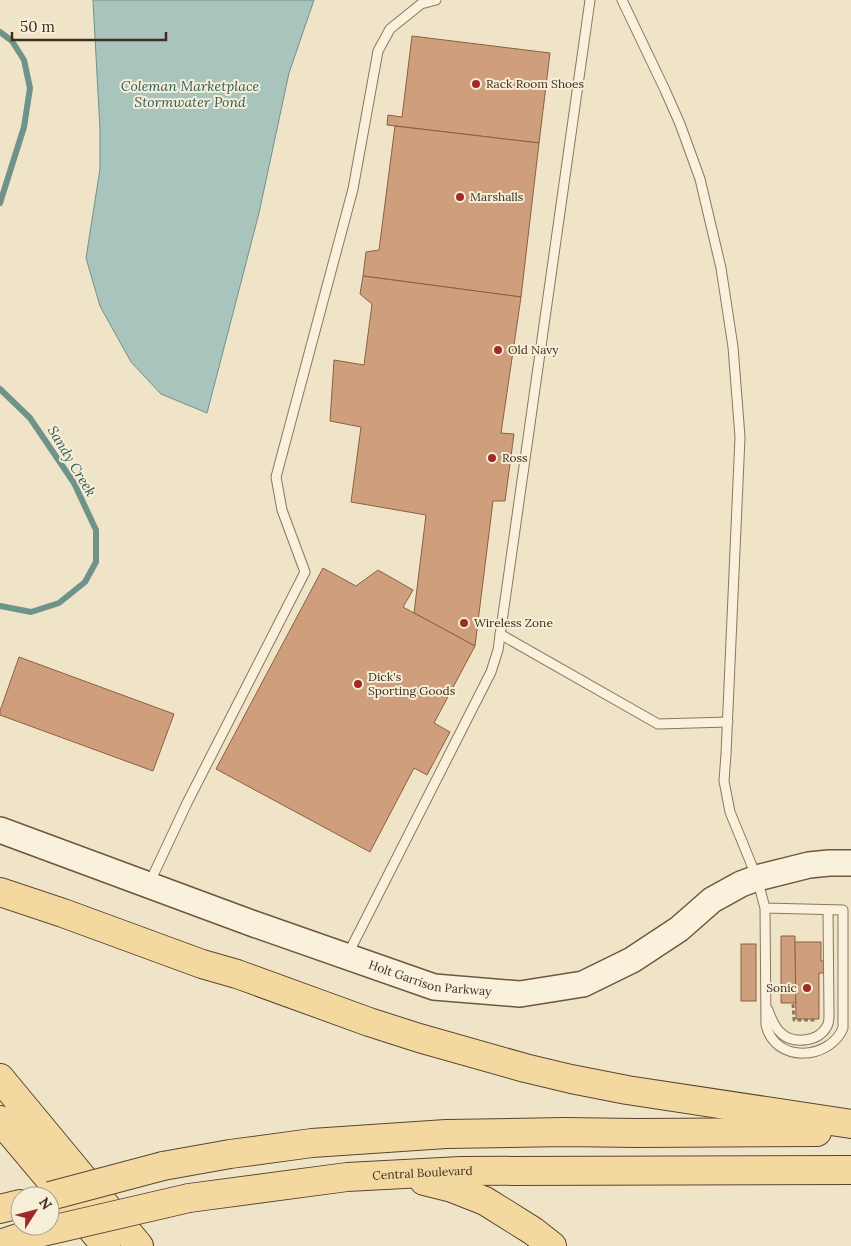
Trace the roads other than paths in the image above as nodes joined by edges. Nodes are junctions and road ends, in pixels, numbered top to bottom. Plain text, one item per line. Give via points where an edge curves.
1 (436, 0) edge
2 (590, 0) edge
3 (622, 0) edge
4 (500, 634) junction
5 (728, 722) junction
6 (0, 830) edge
7 (851, 863) edge
8 (757, 878) junction
9 (149, 885) junction
10 (0, 892) edge
11 (765, 908) junction
12 (828, 910) junction
13 (347, 956) junction
14 (766, 1006) junction
15 (0, 1078) edge
16 (0, 1120) edge
17 (851, 1124) edge
18 (851, 1132) edge
19 (851, 1170) edge
20 (375, 1176) junction
21 (60, 1193) edge
22 (10, 1240) edge
23 (106, 1246) edge
24 (139, 1246) edge
25 (552, 1246) edge

1 - 9 lane via 421,4 390,29 378,51 353,189 276,477 282,510 305,572 187,802
2 - 4 lane
3 - 5 lane via 680,124 700,179 722,268 733,347 740,437
4 - 5 lane via 658,724
4 - 13 lane via 492,672
5 - 8 lane via 724,781 730,812
6 - 9 street, Holt Garrison Parkway
7 - 8 street, Holt Garrison Parkway via 809,865
8 - 11 lane
8 - 13 street, Holt Garrison Parkway via 712,900 679,929 632,960 583,984 520,994 434,987
9 - 13 street, Holt Garrison Parkway
10 - 17 main road via 369,1022 525,1068 627,1090
11 - 12 lane
11 - 14 lane
12 - 14 lane via 827,1027 813,1038 792,1039 777,1029
12 - 14 lane via 843,910 844,1024 840,1034 833,1043 821,1049 788,1052 774,1042 768,1032
15 - 24 main road
16 - 23 main road
18 - 21 main road, bridge via 446,1134 312,1142 164,1166
19 - 20 main road, Central Boulevard via 461,1171
20 - 22 main road, Central Boulevard, bridge via 189,1198
20 - 25 main road via 414,1179 452,1188 485,1201 533,1230

